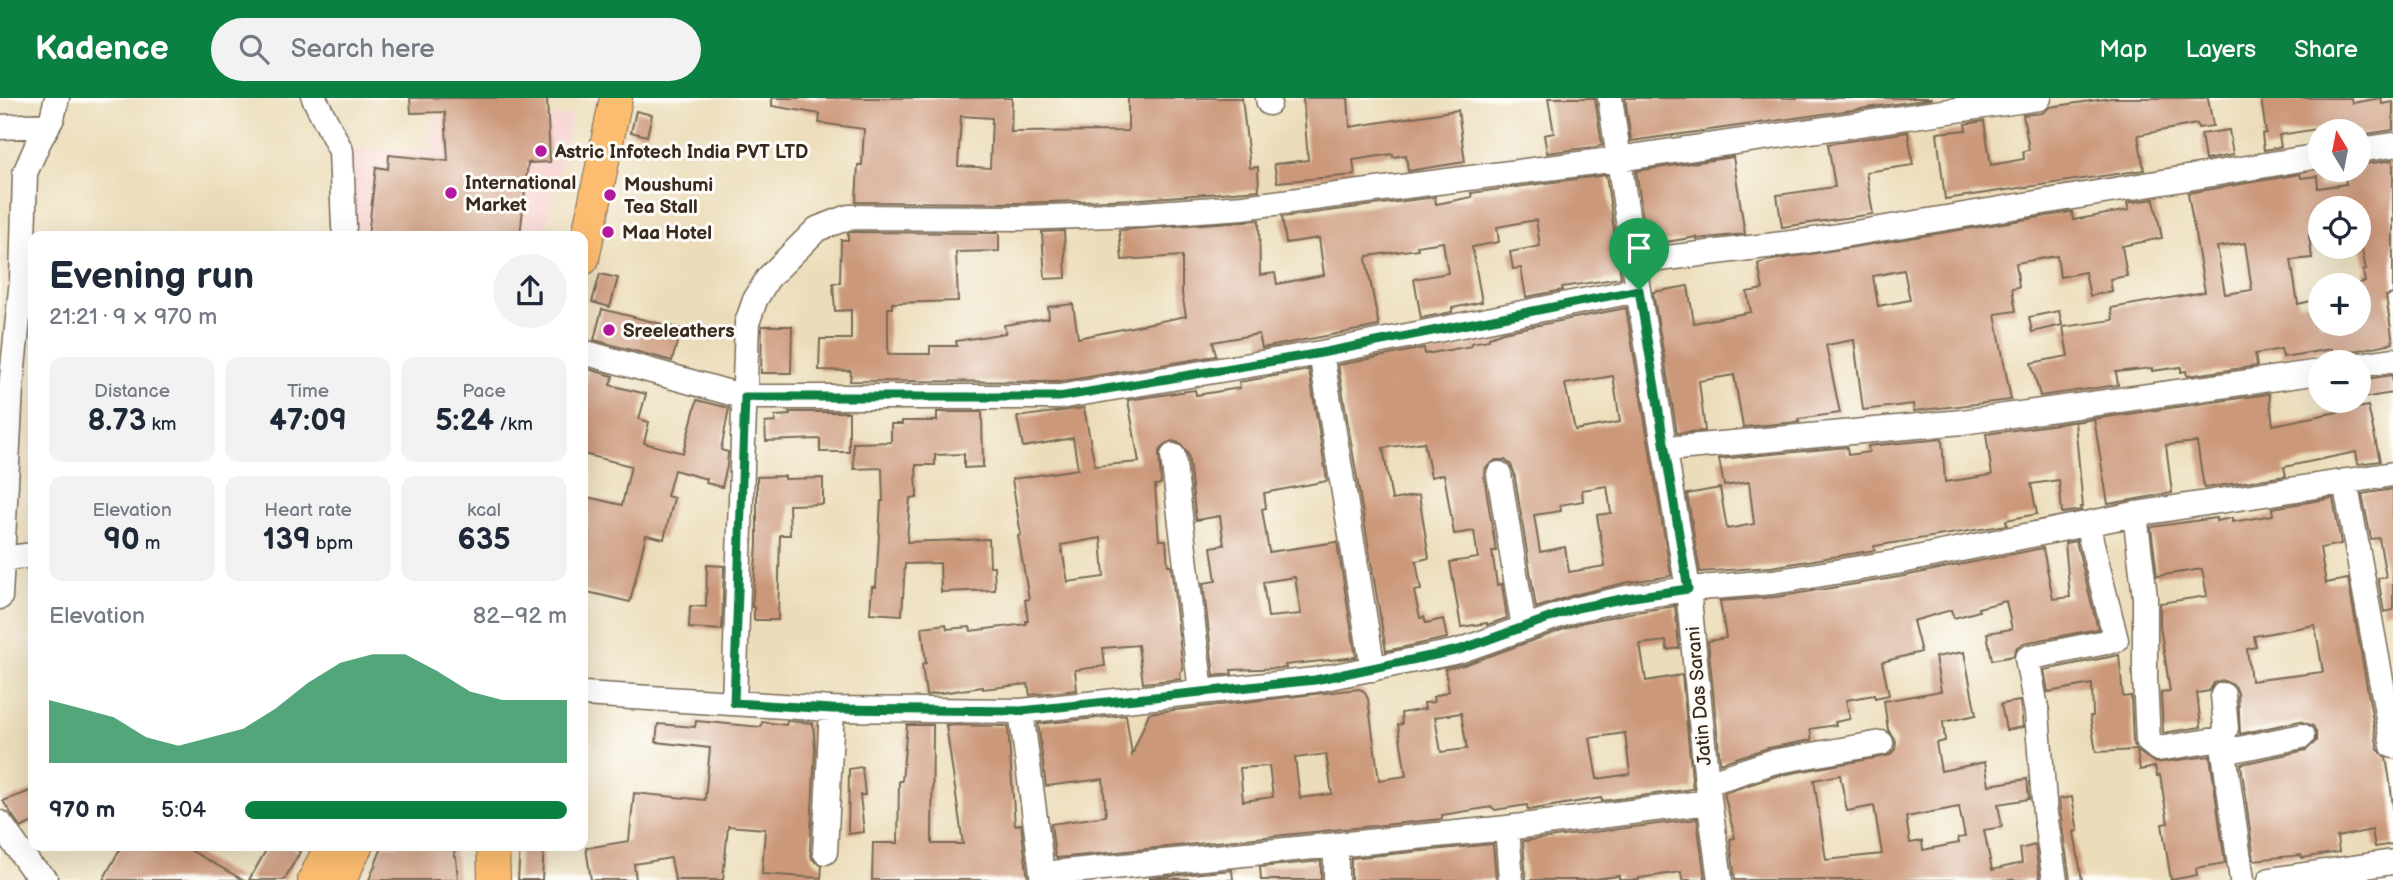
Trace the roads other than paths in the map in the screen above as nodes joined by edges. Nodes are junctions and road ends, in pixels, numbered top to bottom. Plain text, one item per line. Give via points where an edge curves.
1 (57, 98) edge
2 (314, 98) edge
3 (595, 98) edge
4 (616, 98) edge
5 (1610, 98) edge
6 (2039, 98) edge
7 (48, 125) junction
8 (0, 127) edge
9 (2393, 145) edge
10 (2371, 148) edge
11 (2308, 158) edge
12 (1618, 159) junction
13 (344, 227) dead end
14 (566, 231) edge
15 (588, 235) edge
16 (1634, 262) junction
17 (27, 279) edge
18 (1639, 290) junction
19 (588, 353) edge
20 (1321, 353) junction
21 (2393, 360) edge
22 (2371, 363) edge
23 (2308, 374) edge
24 (745, 397) junction
25 (1666, 449) junction
26 (1173, 456) dead end
27 (1499, 474) dead end
28 (2393, 474) edge
29 (2345, 481) junction
30 (2135, 514) junction
31 (2087, 524) junction
32 (28, 557) edge
33 (1, 566) edge
34 (1688, 589) junction
35 (0, 597) edge
36 (1524, 628) junction
37 (1373, 669) junction
38 (2386, 670) edge
39 (1201, 692) junction
40 (588, 694) edge
41 (2223, 695) dead end
42 (734, 703) junction
43 (832, 709) junction
44 (1021, 711) junction
45 (2302, 736) dead end
46 (1881, 743) dead end
47 (2223, 745) junction
48 (2393, 746) edge
49 (1708, 792) junction
50 (0, 823) edge
51 (1507, 828) junction
52 (1336, 846) junction
53 (328, 851) edge
54 (354, 851) edge
55 (479, 851) edge
56 (493, 851) edge
57 (825, 852) dead end
58 (2393, 862) edge
59 (1042, 877) edge
60 (46, 880) edge
61 (314, 880) edge
62 (340, 880) edge
63 (480, 880) edge
64 (494, 880) edge
65 (1336, 880) edge
66 (1511, 880) edge
67 (1720, 880) edge
68 (2055, 880) edge
69 (2242, 880) edge
70 (2270, 880) edge

1 - 7 street
2 - 13 street via 341,151
3 - 14 main road
4 - 15 main road
5 - 12 street, Jatin Das Sarani
6 - 12 street
7 - 8 street
7 - 17 street via 25,173
9 - 10 street
11 - 16 street via 1807,241
12 - 16 street, Jatin Das Sarani
12 - 24 street via 1243,207 1142,214 839,219 817,229 768,278 755,300 747,323
16 - 18 street, Jatin Das Sarani
17 - 33 street via 11,388
18 - 20 street
18 - 25 street, Jatin Das Sarani
19 - 24 street
20 - 24 street via 1059,397
20 - 37 street
21 - 22 street
23 - 25 street via 1962,422
24 - 42 street
25 - 34 street, Jatin Das Sarani
26 - 39 street
27 - 36 street
28 - 29 street
29 - 30 street
29 - 38 street
30 - 31 street
30 - 47 street via 2147,629 2148,741 2158,749
31 - 34 street via 1883,565
31 - 68 street via 2116,640 2027,658
32 - 33 street
33 - 35 street
34 - 36 street via 1577,608
34 - 49 street, Jatin Das Sarani
36 - 37 street via 1459,650
37 - 39 street
38 - 48 street
39 - 44 street
40 - 42 street
41 - 47 street
42 - 43 street
43 - 44 street
43 - 57 street
44 - 59 street
45 - 47 street
46 - 49 street via 1772,762
47 - 69 street
49 - 51 street
49 - 67 street, Jatin Das Sarani
50 - 60 street via 31,867
51 - 52 street
51 - 66 street
52 - 59 street
52 - 65 street
53 - 61 main road
54 - 62 main road
55 - 63 main road
56 - 64 main road
58 - 70 street

